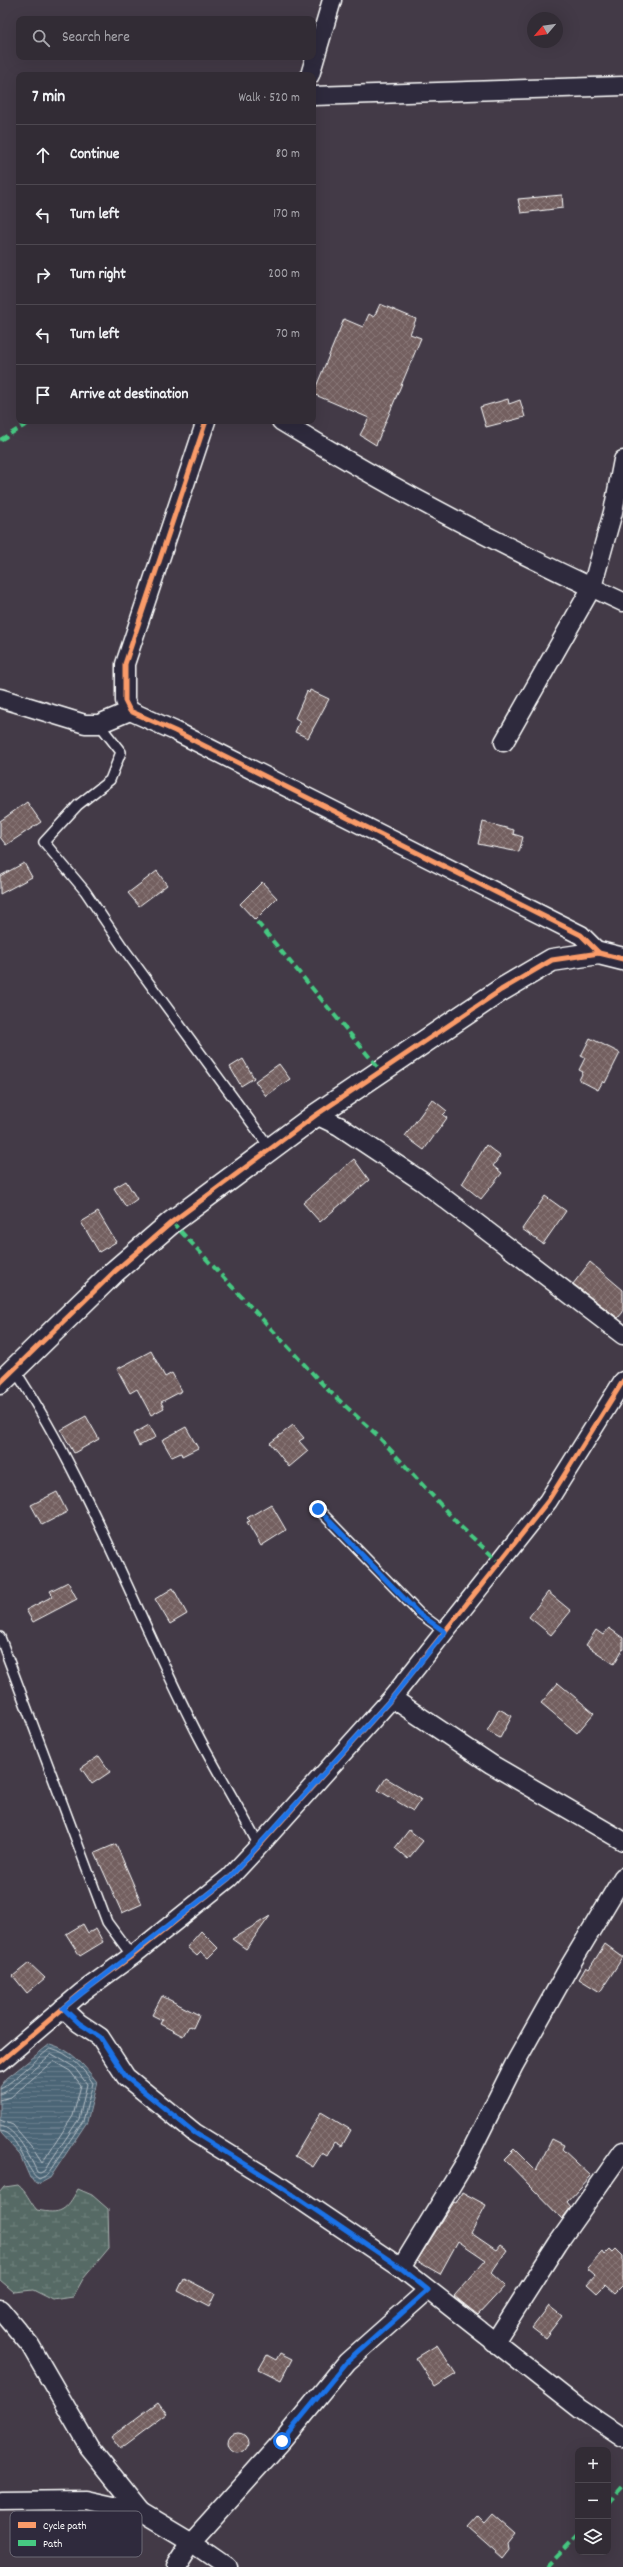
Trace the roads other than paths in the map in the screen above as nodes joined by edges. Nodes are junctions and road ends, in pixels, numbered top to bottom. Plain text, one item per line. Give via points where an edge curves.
1 (332, 0) edge
2 (316, 55) edge
3 (314, 60) edge
4 (311, 72) edge
5 (623, 86) edge
6 (316, 96) edge
7 (205, 424) edge
8 (286, 424) edge
9 (623, 460) edge
10 (592, 587) junction
11 (623, 602) edge
12 (0, 698) edge
13 (130, 711) junction
14 (99, 724) junction
15 (504, 742) dead end
16 (599, 953) junction
17 (623, 959) edge
18 (316, 1115) junction
19 (270, 1148) junction
20 (623, 1335) edge
21 (7, 1376) edge
22 (623, 1381) edge
23 (318, 1509) dead end
24 (445, 1632) junction
25 (0, 1637) edge
26 (392, 1698) junction
27 (623, 1841) edge
28 (259, 1846) junction
29 (623, 1877) edge
30 (132, 1956) junction
31 (63, 2008) junction
32 (0, 2062) edge
33 (623, 2150) edge
34 (401, 2268) junction
35 (428, 2290) junction
36 (0, 2309) edge
37 (494, 2343) junction
38 (623, 2438) edge
39 (0, 2501) edge
40 (136, 2511) edge
41 (140, 2511) edge
42 (142, 2513) edge
43 (191, 2542) junction
44 (176, 2567) edge
45 (226, 2567) edge

1 - 2 street
3 - 4 street
5 - 6 street
7 - 13 street via 125,664 125,701
8 - 10 street via 480,532
9 - 10 street via 613,512
10 - 11 street
10 - 15 street
12 - 14 street via 85,724
13 - 14 street
13 - 16 street via 175,731 581,935
14 - 19 lane via 121,752 110,780 78,805 44,842 85,891 122,946
16 - 17 street
16 - 18 street via 552,960 501,990
18 - 19 street
18 - 20 street via 339,1126 423,1182
19 - 21 street via 172,1222 114,1272
21 - 28 lane via 37,1404 198,1735
22 - 24 street via 548,1501
23 - 24 lane via 418,1613
24 - 26 street
25 - 30 lane via 107,1922
26 - 27 street via 491,1764
26 - 28 street
28 - 30 street via 229,1878
29 - 34 street via 514,2065 465,2163
30 - 31 street
31 - 32 street
31 - 34 street via 100,2037 126,2077 195,2133 274,2182
33 - 37 street
34 - 35 street
35 - 37 street
35 - 43 street via 347,2362 282,2441
36 - 41 street via 30,2345 89,2446
37 - 38 street via 580,2409
39 - 40 street via 86,2500
42 - 43 street
43 - 44 street
43 - 45 street

